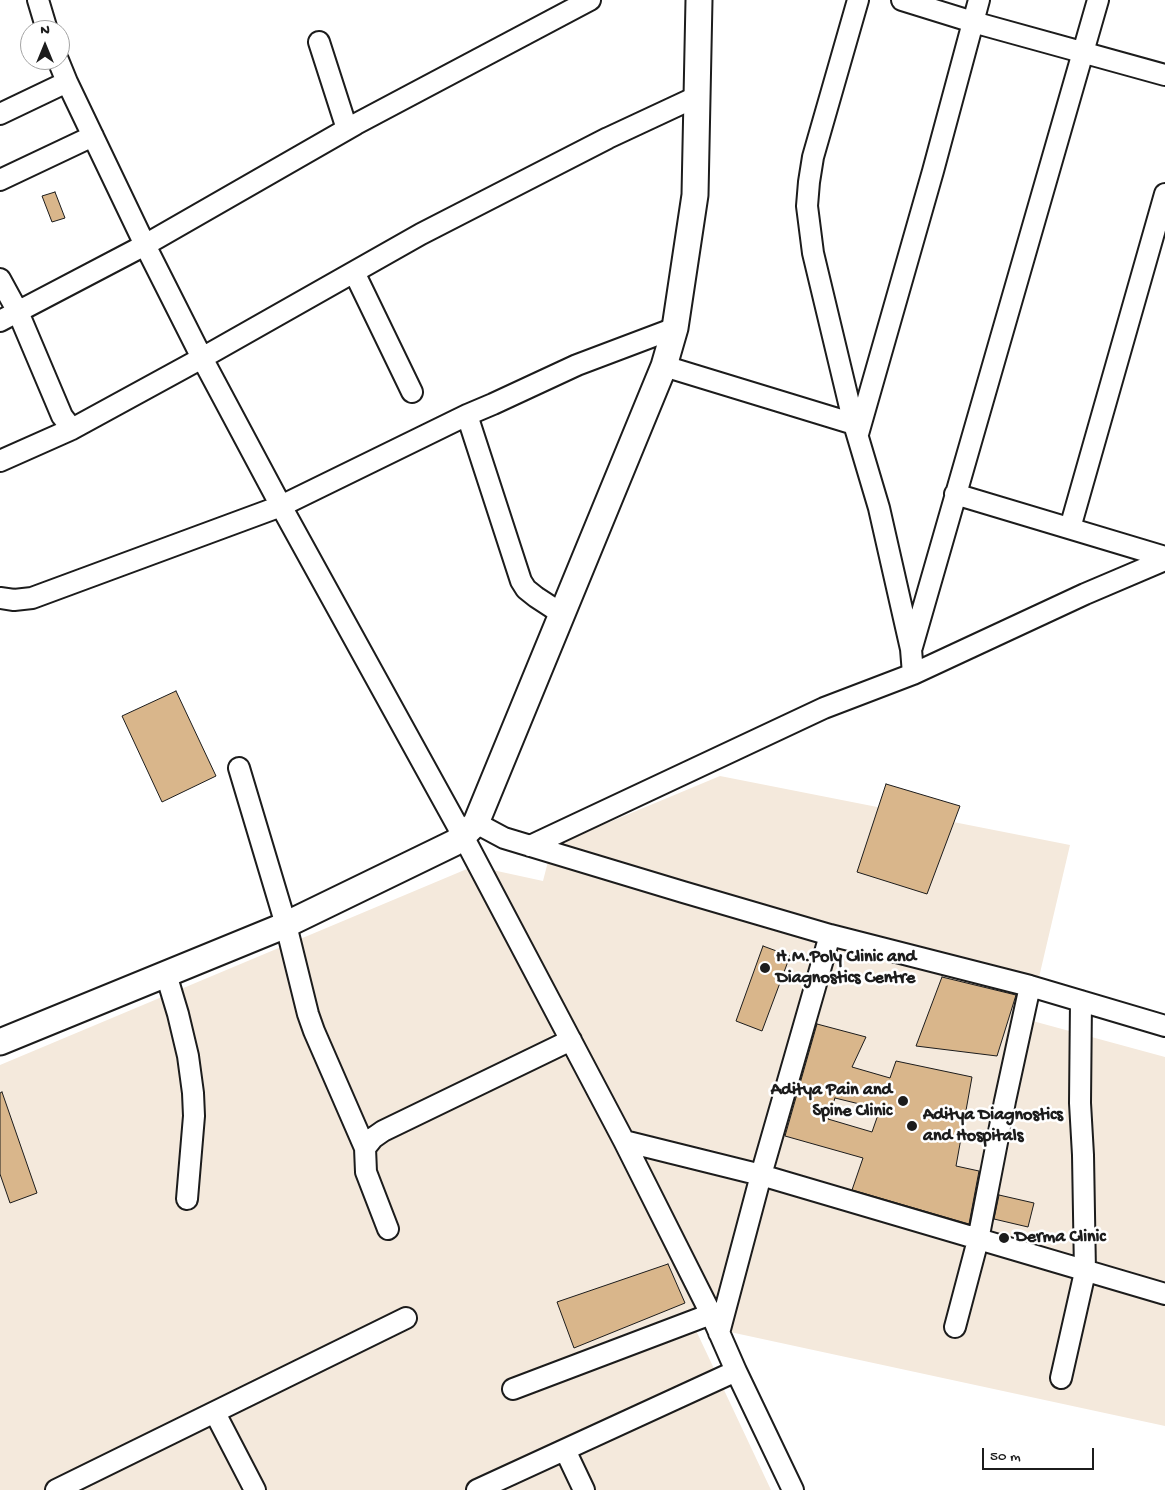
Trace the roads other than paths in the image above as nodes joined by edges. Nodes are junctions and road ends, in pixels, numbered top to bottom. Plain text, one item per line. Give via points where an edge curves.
1 (38, 0) edge
2 (590, 0) edge
3 (698, 0) edge
4 (858, 0) edge
5 (902, 0) edge
6 (979, 0) edge
7 (1098, 0) edge
8 (44, 20) edge
9 (973, 22) junction
10 (319, 42) dead end
11 (1082, 52) junction
12 (62, 70) edge
13 (1165, 75) edge
14 (67, 82) junction
15 (698, 96) junction
16 (0, 114) edge
17 (347, 129) junction
18 (93, 136) junction
19 (0, 180) edge
20 (1165, 194) edge
21 (145, 245) junction
22 (354, 272) junction
23 (0, 279) edge
24 (18, 312) junction
25 (0, 321) edge
26 (675, 328) junction
27 (202, 358) junction
28 (664, 366) junction
29 (412, 392) dead end
30 (467, 415) junction
31 (72, 429) junction
32 (856, 430) junction
33 (0, 461) edge
34 (955, 494) junction
35 (281, 506) junction
36 (1070, 528) junction
37 (1165, 558) edge
38 (0, 598) edge
39 (562, 614) junction
40 (911, 649) junction
41 (913, 674) junction
42 (239, 768) dead end
43 (470, 830) junction
44 (530, 846) junction
45 (286, 925) junction
46 (830, 934) junction
47 (166, 974) junction
48 (1030, 986) junction
49 (1082, 1001) junction
50 (1165, 1026) edge
51 (571, 1040) junction
52 (0, 1042) edge
53 (624, 1141) junction
54 (365, 1148) junction
55 (761, 1175) junction
56 (187, 1199) dead end
57 (388, 1229) dead end
58 (978, 1240) junction
59 (1085, 1272) junction
60 (1165, 1294) edge
61 (711, 1314) junction
62 (406, 1318) dead end
63 (955, 1327) dead end
64 (719, 1333) junction
65 (736, 1371) junction
66 (1061, 1378) dead end
67 (513, 1389) dead end
68 (215, 1413) junction
69 (565, 1450) junction
70 (56, 1490) edge
71 (255, 1490) edge
72 (478, 1490) edge
73 (584, 1490) edge
74 (793, 1490) edge

1 - 8 street
2 - 17 street
3 - 15 main road
4 - 32 street via 813,156 807,206 813,253
5 - 9 street
6 - 9 street
7 - 11 street
9 - 11 street
9 - 32 street
10 - 17 street
11 - 13 street
11 - 34 street
12 - 14 street
14 - 16 street
14 - 18 street
15 - 22 street via 599,142
15 - 26 main road via 695,195
17 - 21 street
18 - 19 street
18 - 21 street
20 - 36 street
21 - 24 street
21 - 27 street
22 - 27 street
22 - 29 street
23 - 24 street
24 - 25 street
24 - 31 street via 62,416
26 - 28 main road
26 - 30 street via 577,365
27 - 31 street
27 - 35 street
28 - 32 street
28 - 39 main road
30 - 35 street
30 - 39 street via 521,581 531,593
31 - 33 street
32 - 40 street via 879,508
34 - 36 street
34 - 40 street
35 - 38 street via 32,598
35 - 43 street
36 - 37 street
37 - 41 street
39 - 43 main road
40 - 41 street
41 - 44 street via 824,708
42 - 45 street
43 - 44 street
43 - 45 main road via 454,843
43 - 51 street
44 - 46 street
45 - 47 main road
45 - 54 street via 314,1031
46 - 48 street
46 - 55 street
47 - 52 main road
47 - 56 street via 188,1056 193,1093
48 - 49 street
48 - 58 street
49 - 50 street
49 - 59 street via 1080,1103
51 - 53 street
51 - 54 street via 384,1131
53 - 55 street
53 - 61 street
54 - 57 street via 366,1172
55 - 58 street
55 - 64 street
58 - 59 street
58 - 63 street
59 - 60 street
59 - 66 street
61 - 64 street
61 - 67 street
62 - 68 street
64 - 65 street
65 - 69 street
65 - 74 street
68 - 70 street
68 - 71 street
69 - 72 street
69 - 73 street

